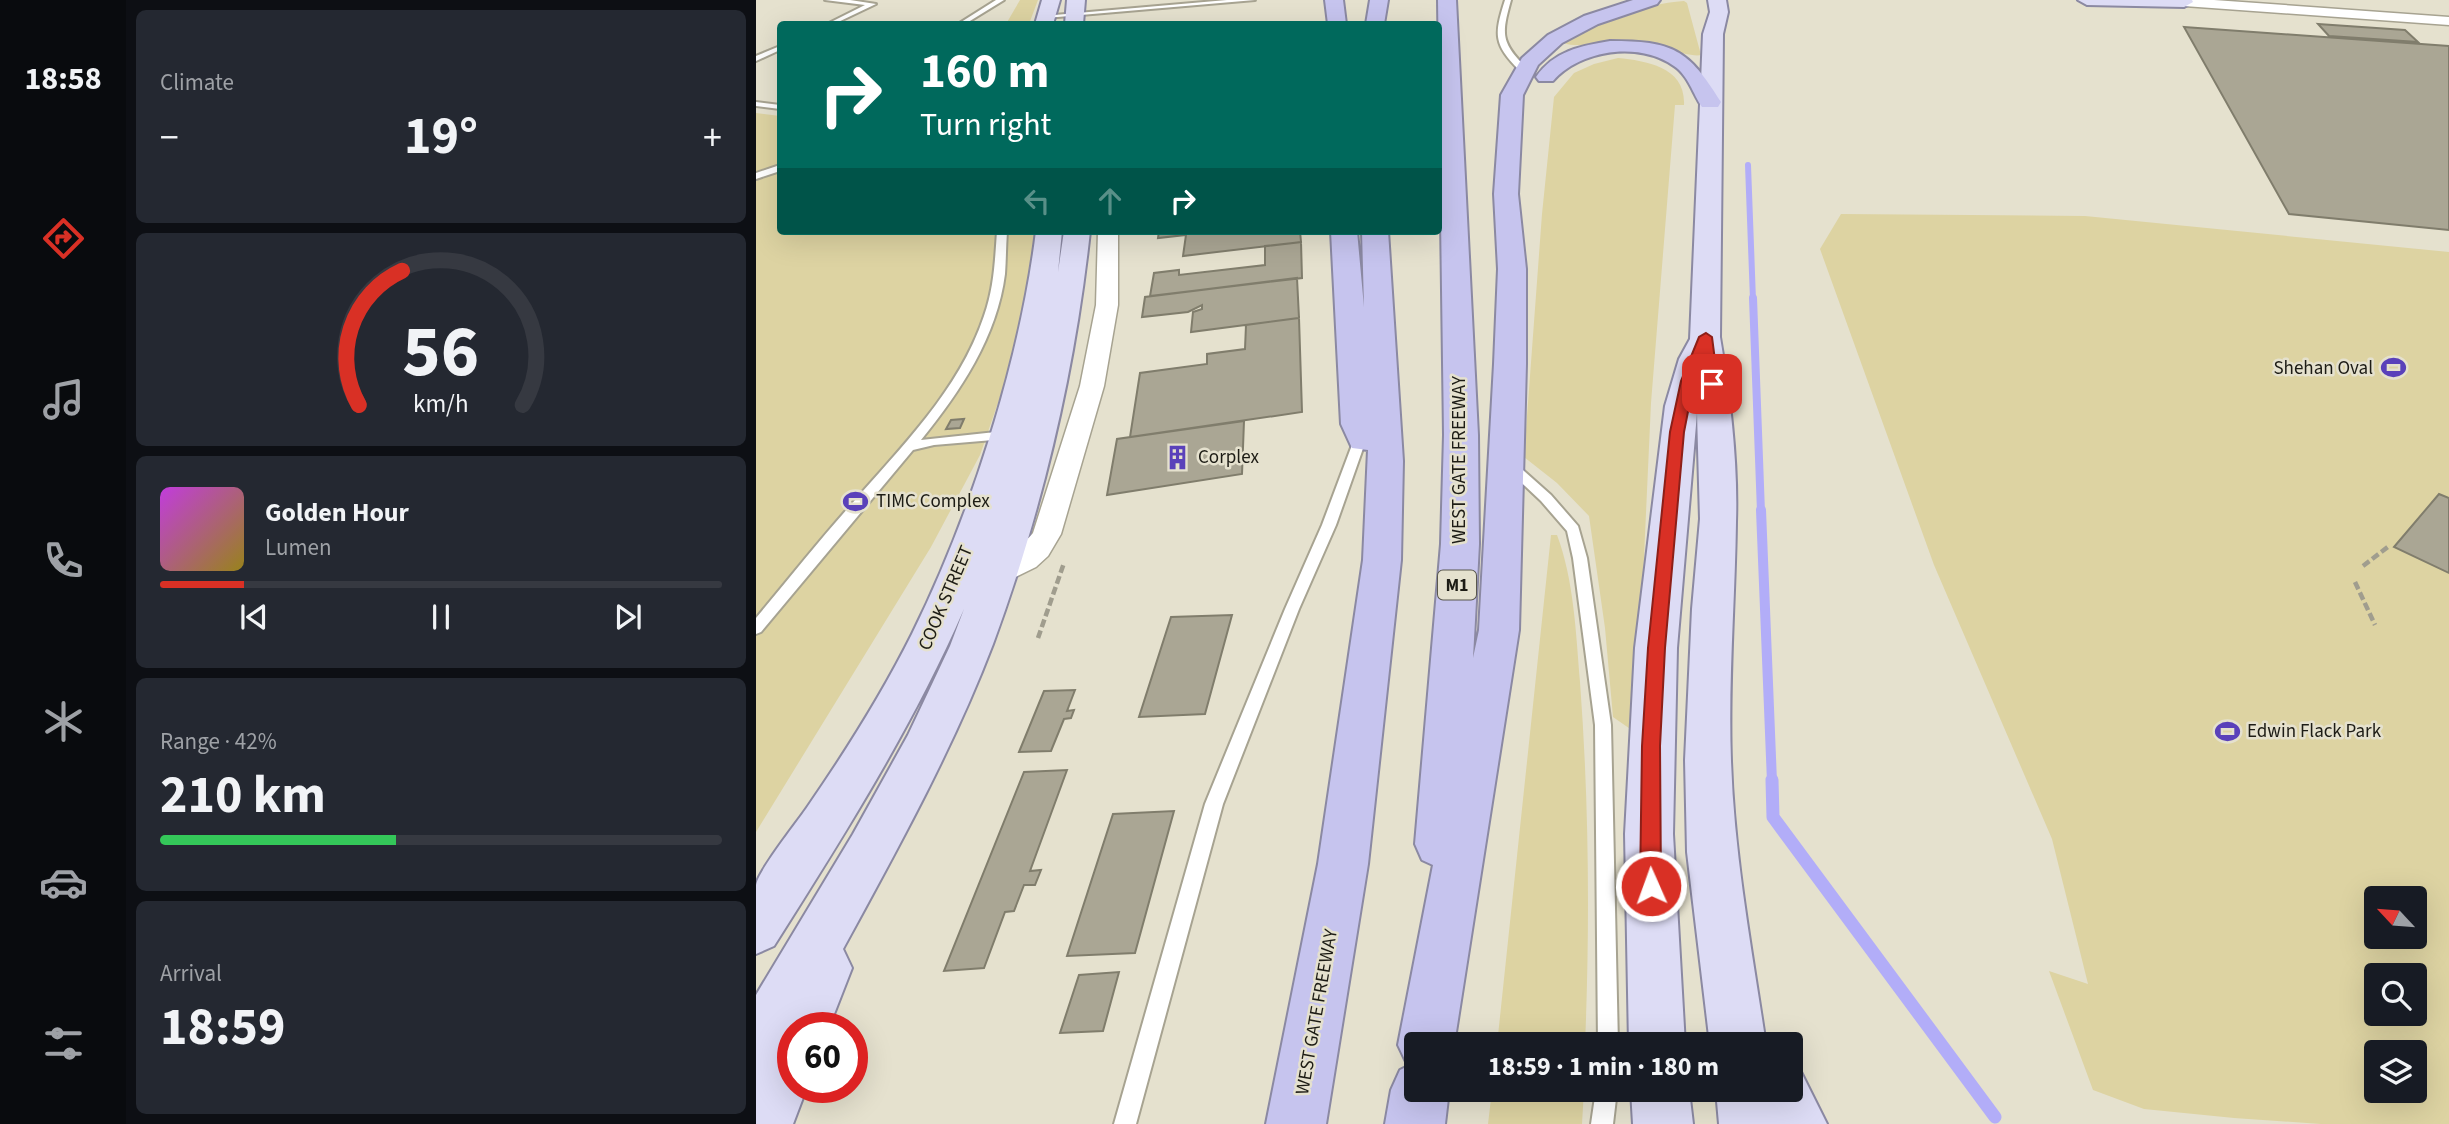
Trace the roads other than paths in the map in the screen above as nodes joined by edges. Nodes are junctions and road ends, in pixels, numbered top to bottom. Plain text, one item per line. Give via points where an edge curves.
1 (828, 0) edge
2 (1002, 0) edge
3 (1132, 0) edge
4 (1252, 0) edge
5 (1378, 0) edge
6 (1508, 0) edge
7 (1651, 0) edge
8 (2087, 0) edge
9 (2180, 1) edge
10 (1721, 2) edge
11 (1158, 4) edge
12 (1448, 5) edge
13 (1335, 10) edge
14 (1101, 12) junction
15 (1047, 13) edge
16 (1700, 14) dead end
17 (1079, 15) edge
18 (836, 21) edge
19 (966, 21) edge
20 (1324, 21) edge
21 (1375, 21) edge
22 (2449, 21) edge
23 (1713, 34) junction
24 (777, 49) edge
25 (756, 59) edge
26 (1523, 69) junction
27 (1539, 92) dead end
28 (1710, 102) junction
29 (756, 104) edge
30 (777, 107) edge
31 (777, 169) edge
32 (756, 176) edge
33 (1531, 176) dead end
34 (1002, 235) edge
35 (1344, 235) edge
36 (1375, 235) edge
37 (1083, 238) edge
38 (1512, 269) junction
39 (1706, 337) junction
40 (1005, 435) junction
41 (912, 446) junction
42 (1374, 449) junction
43 (1504, 461) junction
44 (756, 628) edge
45 (873, 845) junction
46 (1721, 922) junction
47 (756, 928) edge
48 (807, 1012) edge
49 (1424, 1032) edge
50 (1429, 1032) edge
51 (1608, 1032) edge
52 (1657, 1032) edge
53 (1736, 1032) edge
54 (1756, 1032) edge
55 (756, 1048) edge
56 (777, 1089) edge
57 (1605, 1102) edge
58 (1661, 1102) edge
59 (1746, 1102) edge
60 (1786, 1102) edge
61 (1298, 1112) edge
62 (763, 1124) edge
63 (1125, 1124) edge
64 (1602, 1124) edge
65 (1663, 1124) edge
66 (1749, 1124) edge
67 (1797, 1124) edge

1 - 18 lane via 873,4
2 - 19 lane
3 - 14 lane
4 - 11 lane
5 - 21 highway
6 - 26 lane via 1500,42
7 - 26 highway via 1571,29
8 - 9 main road
9 - 22 street
10 - 23 main road
11 - 14 lane
11 - 17 lane
12 - 49 highway, WEST GATE FREEWAY / M1 via 1460,544
13 - 20 highway via 1324,15
14 - 17 lane
15 - 17 lane
16 - 23 main road
23 - 28 main road
24 - 25 lane
26 - 38 highway via 1511,104 1506,173
27 - 28 highway via 1553,67 1569,57 1604,48 1634,48 1662,53 1684,64
28 - 39 main road
29 - 30 lane
31 - 32 lane
33 - 38 highway
34 - 41 lane via 995,302 976,352
35 - 42 highway via 1358,424
36 - 42 highway, WEST GATE FREEWAY
37 - 40 main road, COOK STREET via 1024,365
37 - 45 main road, COOK STREET via 1018,511 972,645
38 - 43 highway
39 - 46 main road via 1718,519 1709,760 1712,852
39 - 52 main road via 1681,406 1657,648 1649,834
40 - 41 lane
40 - 47 main road, COOK STREET via 959,575 911,678
41 - 44 lane
42 - 61 highway, WEST GATE FREEWAY via 1382,560 1373,643 1343,864
42 - 63 lane via 1329,525 1214,804
43 - 50 highway via 1499,630
43 - 51 lane via 1573,529 1580,558 1603,725
45 - 48 main road
45 - 55 main road, COOK STREET
46 - 53 main road
46 - 54 main road
56 - 62 main road
57 - 64 lane
58 - 65 main road
59 - 66 main road
60 - 67 main road

